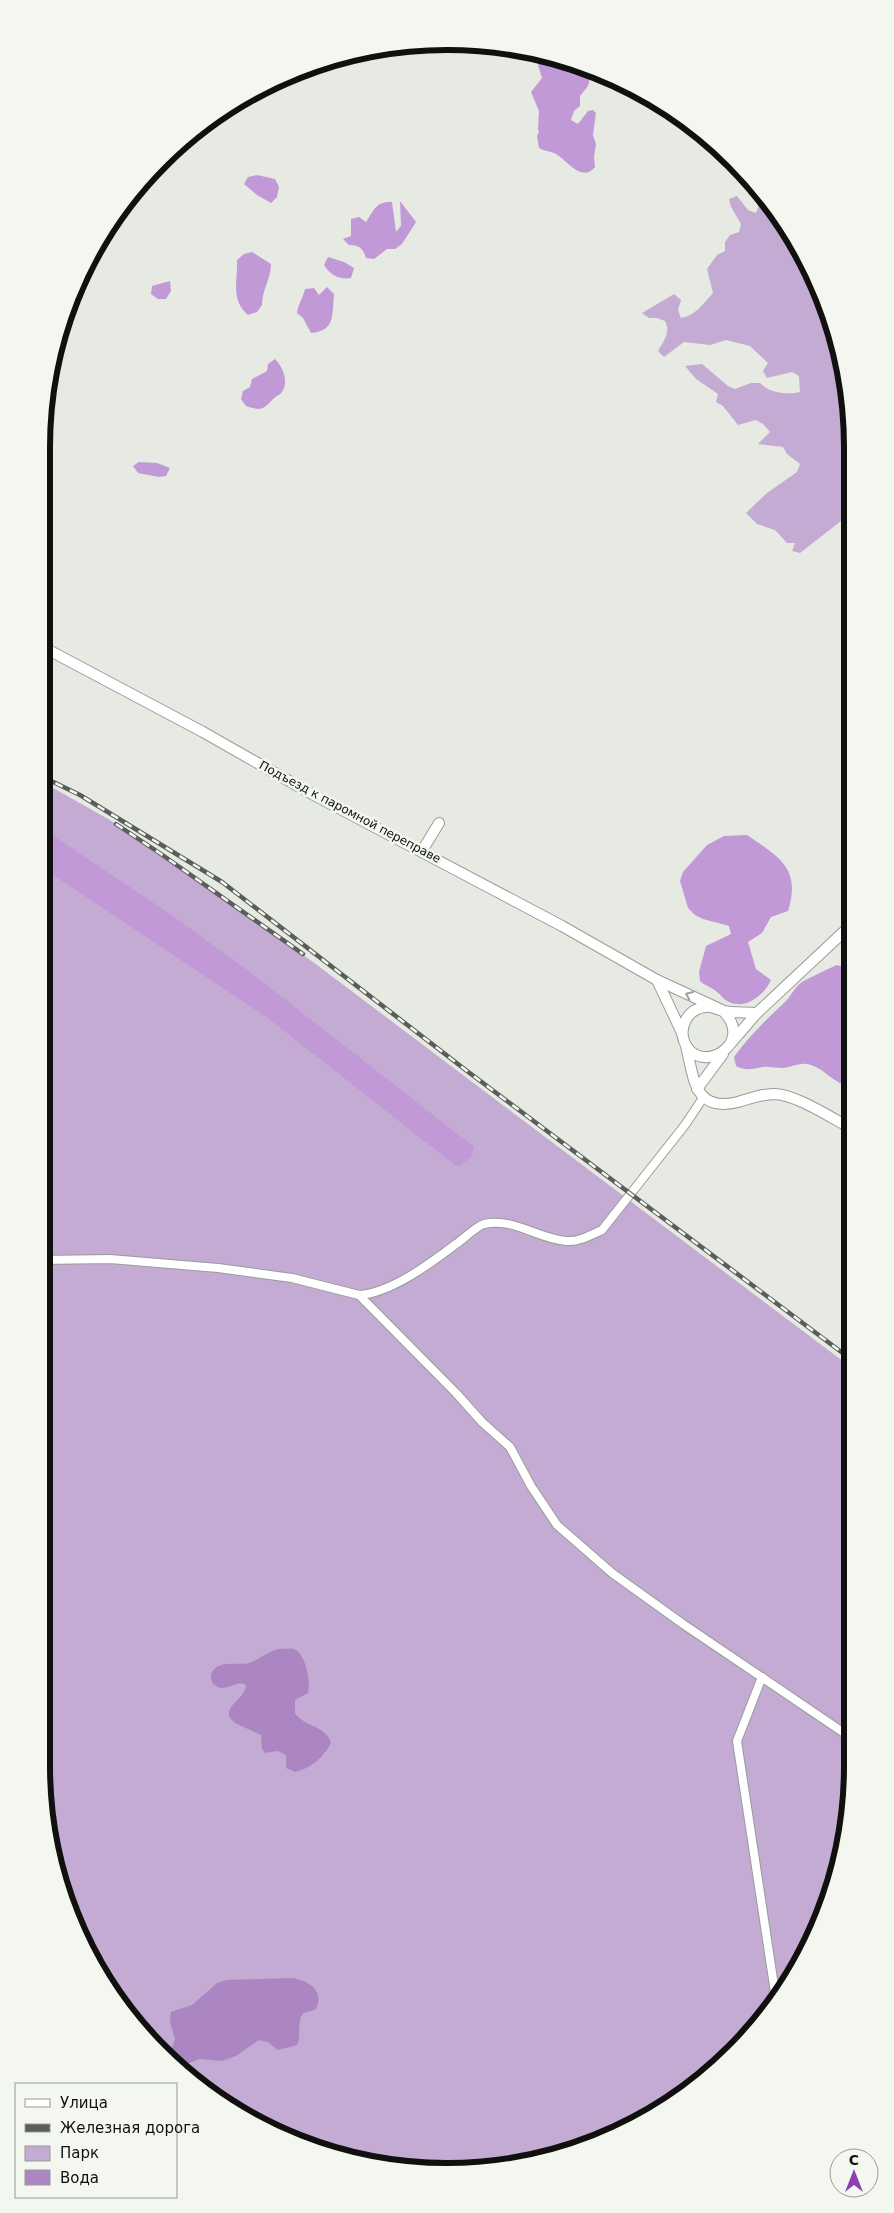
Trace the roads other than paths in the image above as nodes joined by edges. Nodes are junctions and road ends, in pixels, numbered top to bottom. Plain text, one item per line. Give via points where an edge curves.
1 (50, 651) edge
2 (439, 823) dead end
3 (422, 851) junction
4 (844, 932) edge
5 (657, 980) junction
6 (722, 1010) junction
7 (757, 1014) junction
8 (684, 1039) junction
9 (728, 1047) junction
10 (700, 1094) junction
11 (844, 1124) edge
12 (50, 1260) edge
13 (359, 1295) junction
14 (762, 1677) junction
15 (844, 1733) edge
16 (775, 1990) edge

1 - 3 street, Подъезд к паромной переправе
2 - 3 street
3 - 5 street, Подъезд к паромной переправе
4 - 7 street
6 -> 5 street, Подъезд к паромной переправе
5 - 8 street
6 - 7 street
6 - 8 street via 713,1007 695,1010 684,1025
6 - 9 street via 733,1025
7 - 9 street
8 - 9 street via 691,1051 708,1058 717,1056
8 - 10 street
9 - 10 street
10 - 11 street via 717,1105 762,1095 789,1097
10 - 13 street via 680,1132 602,1230 584,1239 566,1241 501,1224 483,1224 436,1260 391,1286 369,1295
12 - 13 street via 110,1260 218,1268 292,1278
13 - 14 street via 510,1447 557,1525 612,1573
14 - 15 street
14 - 16 street via 737,1741

